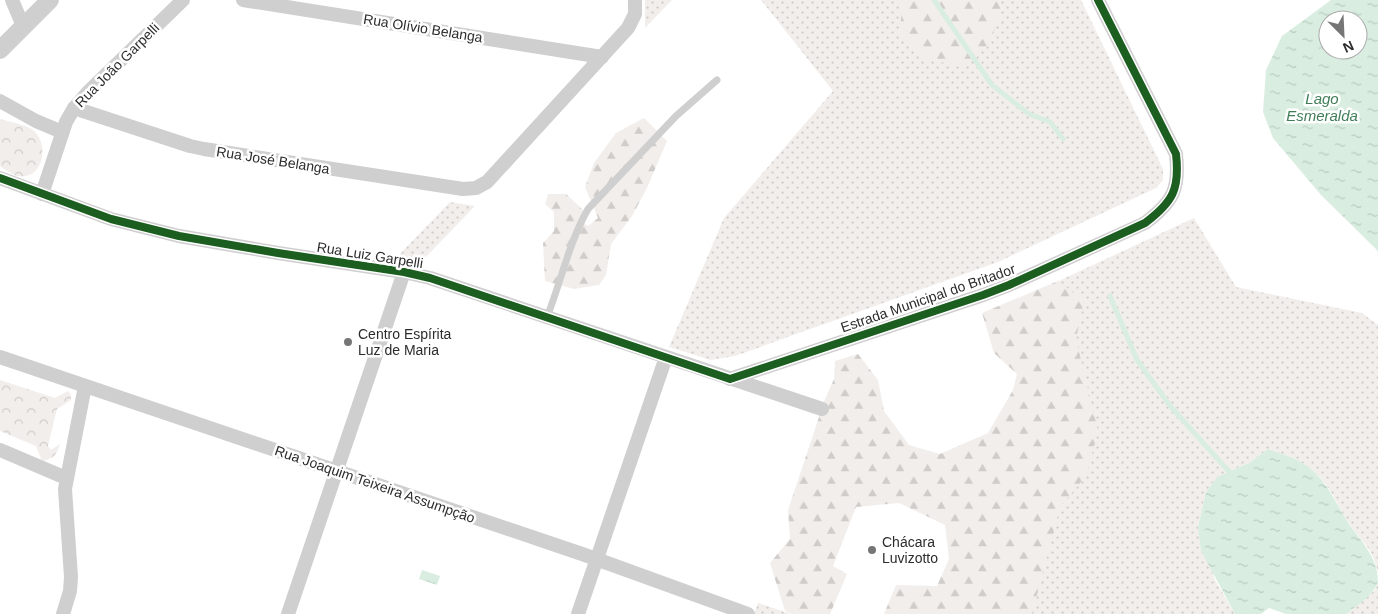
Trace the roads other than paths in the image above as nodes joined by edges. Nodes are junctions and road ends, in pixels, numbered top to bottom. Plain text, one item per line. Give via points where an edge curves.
1 (12, 0) edge
2 (50, 0) edge
3 (183, 0) edge
4 (243, 0) edge
5 (635, 0) edge
6 (1098, 0) edge
7 (24, 26) junction
8 (0, 50) edge
9 (602, 57) junction
10 (717, 80) dead end
11 (0, 101) edge
12 (74, 108) junction
13 (62, 132) junction
14 (0, 178) edge
15 (42, 194) junction
16 (404, 272) junction
17 (547, 317) junction
18 (0, 357) edge
19 (666, 357) junction
20 (730, 379) junction
21 (85, 386) junction
22 (822, 409) dead end
23 (0, 450) edge
24 (337, 471) junction
25 (66, 478) junction
26 (597, 559) junction
27 (741, 613) edge
28 (63, 614) edge
29 (288, 614) edge
30 (578, 614) edge

1 - 7 street
2 - 7 street
3 - 12 street, Rua João Garpelli
4 - 9 street, Rua Olívio Belanga
5 - 9 street via 632,22
6 - 20 street, Estrada Municipal do Britador via 1176,154 1178,172 1174,192 1163,210 1145,223 1009,285
7 - 8 street
9 - 12 street, Rua José Belanga via 487,182 476,188 463,189 204,149
10 - 17 lane via 676,116 588,209 579,224
11 - 13 street
12 - 13 street, Rua João Garpelli
13 - 15 street, Rua João Garpelli
14 - 15 street, Rua Luiz Garpelli
15 - 16 street, Rua Luiz Garpelli via 111,219 179,236
16 - 17 street, Rua Luiz Garpelli
16 - 24 street
17 - 19 street, Rua Luiz Garpelli
18 - 21 street, Rua Joaquim Teixeira Assumpção
19 - 20 street, Rua Luiz Garpelli
19 - 26 street
20 - 22 street, Rua Luiz Garpelli
21 - 24 street, Rua Joaquim Teixeira Assumpção
21 - 25 street
23 - 25 street
24 - 26 street, Rua Joaquim Teixeira Assumpção
24 - 29 street
25 - 28 street via 71,577
26 - 27 street, Rua Joaquim Teixeira Assumpção
26 - 30 street

